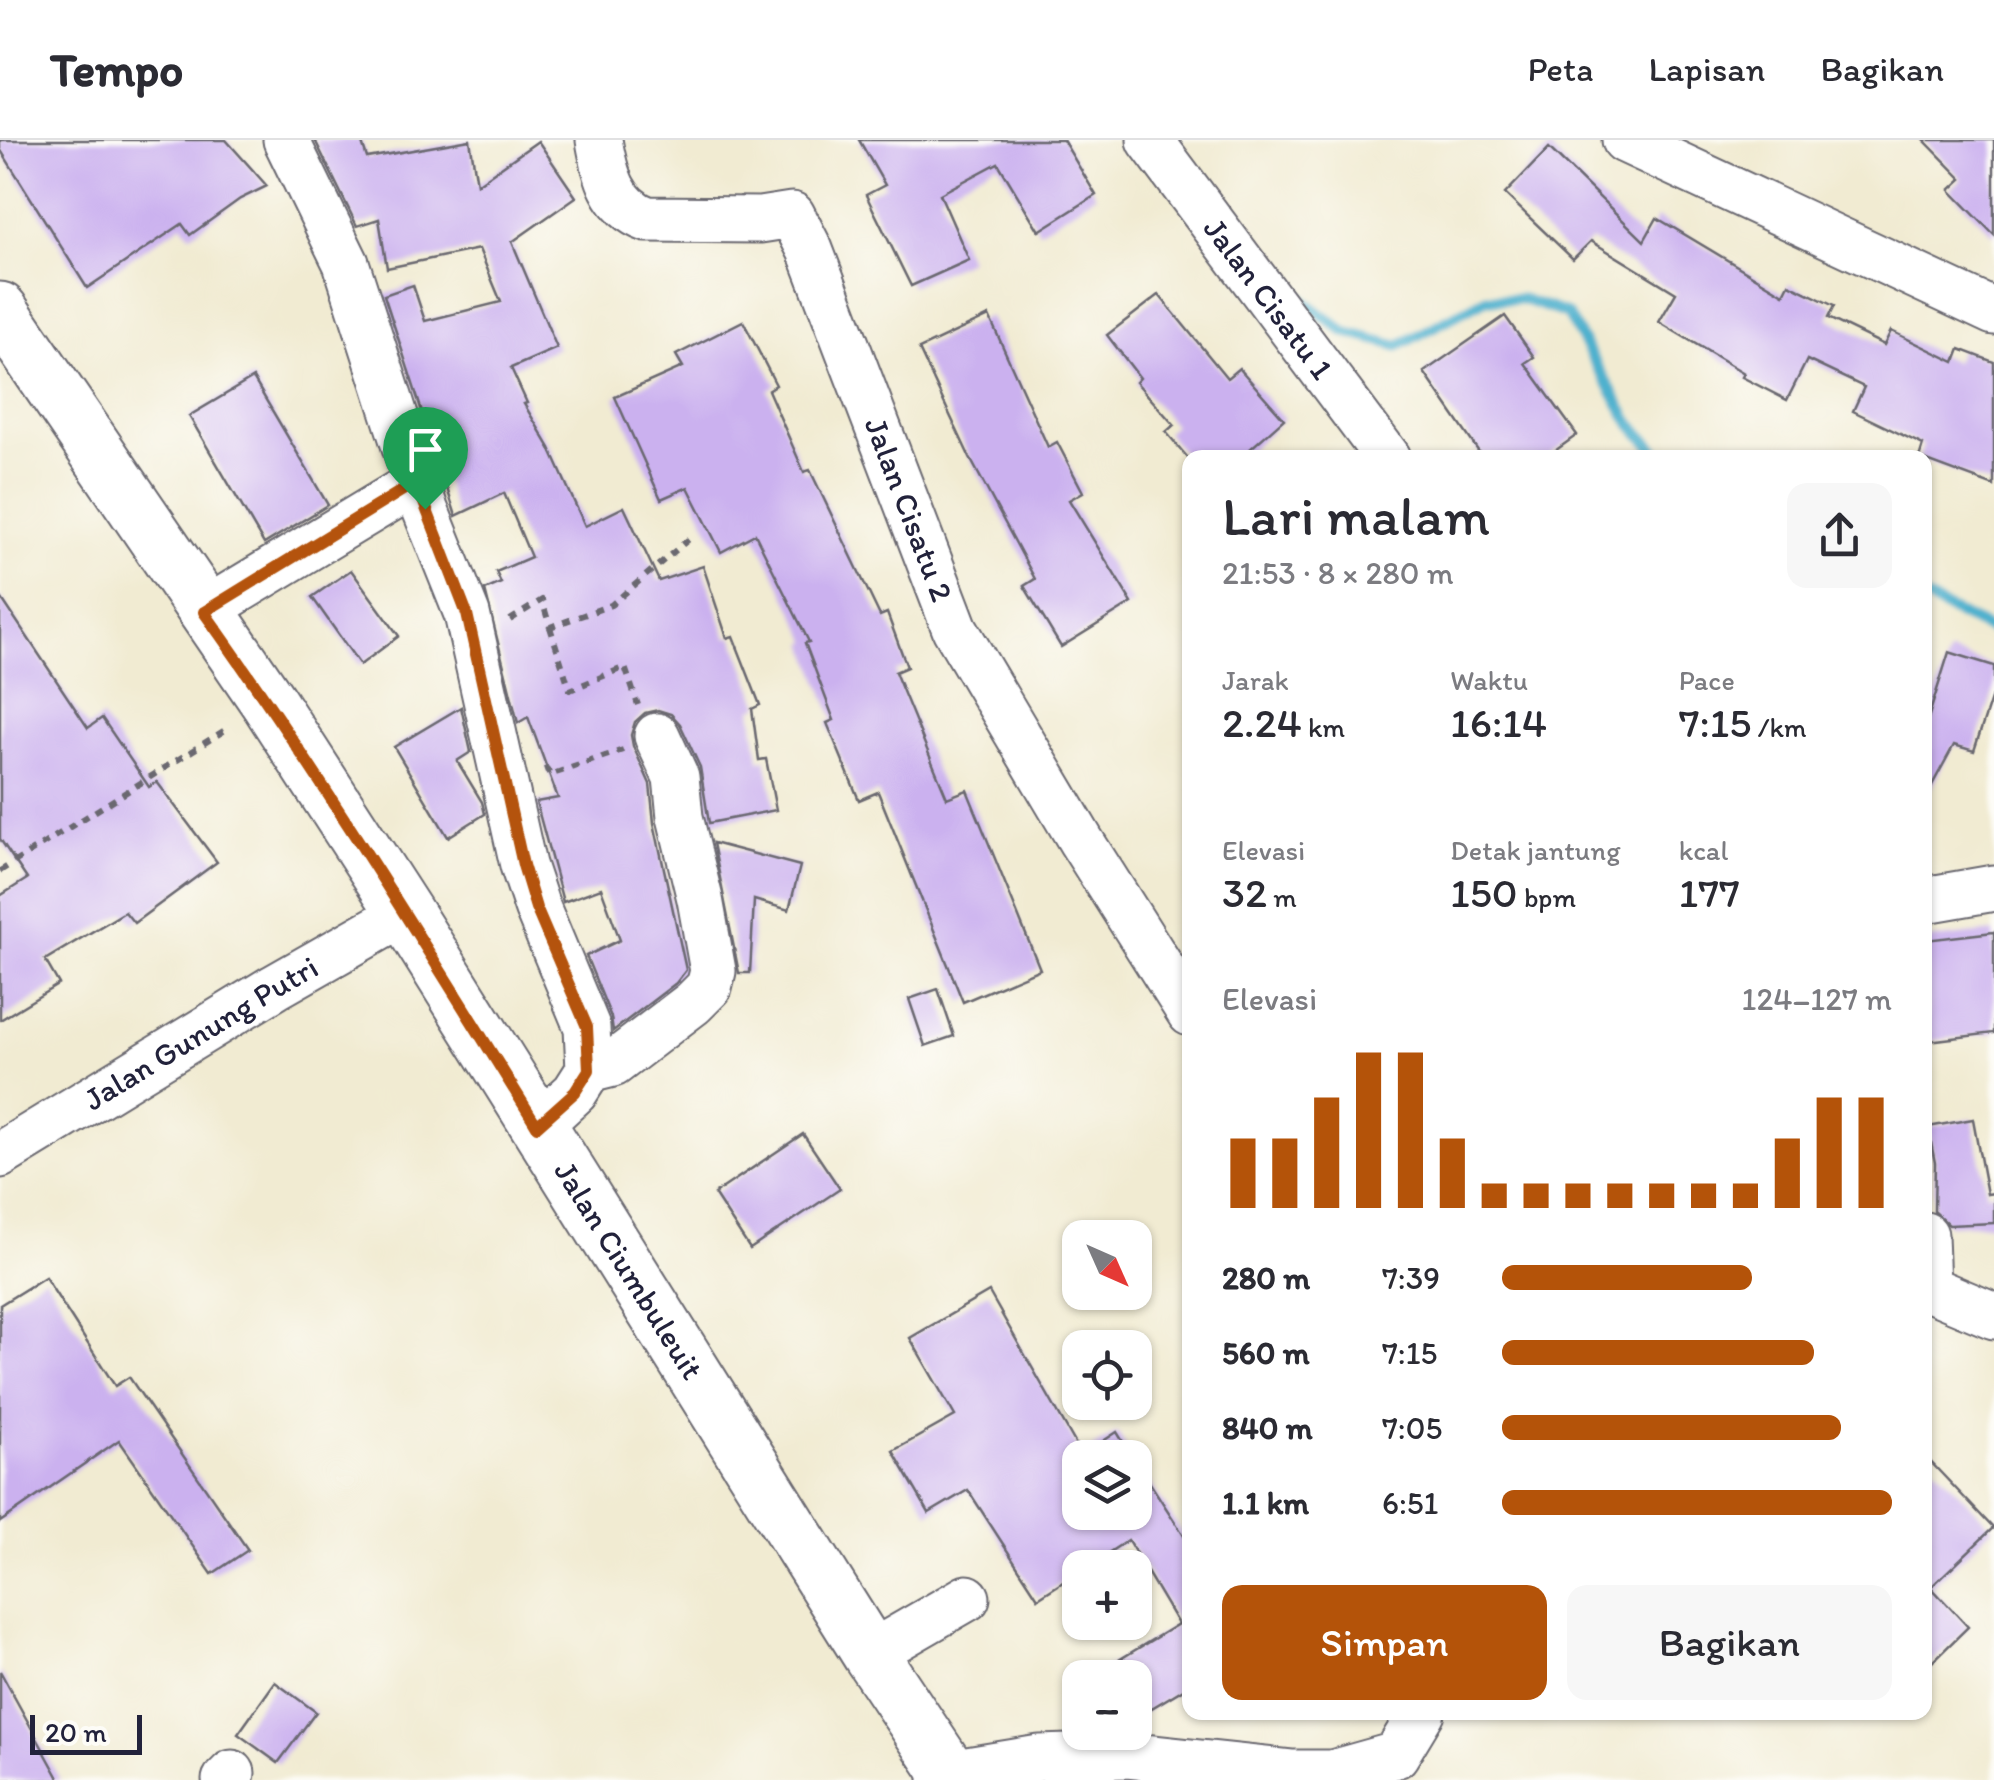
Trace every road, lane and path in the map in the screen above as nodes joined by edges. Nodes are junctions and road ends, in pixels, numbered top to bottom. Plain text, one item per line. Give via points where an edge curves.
1 (286, 140) edge
2 (599, 140) edge
3 (1150, 140) edge
4 (1626, 140) edge
5 (0, 310) edge
6 (1994, 312) edge
7 (1382, 450) edge
8 (416, 482) junction
9 (689, 539) dead end
10 (204, 612) junction
11 (469, 624) junction
12 (550, 628) junction
13 (625, 667) dead end
14 (269, 703) junction
15 (657, 736) dead end
16 (590, 764) dead end
17 (550, 775) dead end
18 (0, 871) edge
19 (1994, 888) edge
20 (1932, 899) edge
21 (406, 913) junction
22 (1182, 993) edge
23 (588, 1048) junction
24 (537, 1126) junction
25 (0, 1155) edge
26 (1932, 1290) edge
27 (1994, 1316) edge
28 (967, 1598) dead end
29 (870, 1654) junction
30 (1417, 1720) edge
31 (1335, 1776) edge
32 (949, 1778) edge

1 - 8 street via 346,264
2 - 22 street, Jalan Cisatu 2 via 618,201 647,220 792,215 955,629 1081,841
3 - 7 street, Jalan Cisatu 1
4 - 6 street
5 - 10 main road, Jalan Ciumbuleuit
8 - 10 street
8 - 11 street
9 - 12 path via 611,604
10 - 14 main road, Jalan Ciumbuleuit
11 - 12 path via 488,637 542,600
11 - 23 street via 523,865
12 - 13 path via 570,690
14 - 18 path
14 - 21 main road, Jalan Ciumbuleuit
15 - 23 street via 676,777 713,971 709,988 612,1064
16 - 17 path
19 - 20 street
21 - 24 main road, Jalan Ciumbuleuit
21 - 25 street, Jalan Gunung Putri
23 - 24 street via 575,1092
24 - 29 main road, Jalan Ciumbuleuit
26 - 27 street
28 - 29 street
29 - 32 main road, Jalan Ciumbuleuit
30 - 31 street via 1396,1755
31 - 32 street via 1126,1755 1040,1758

